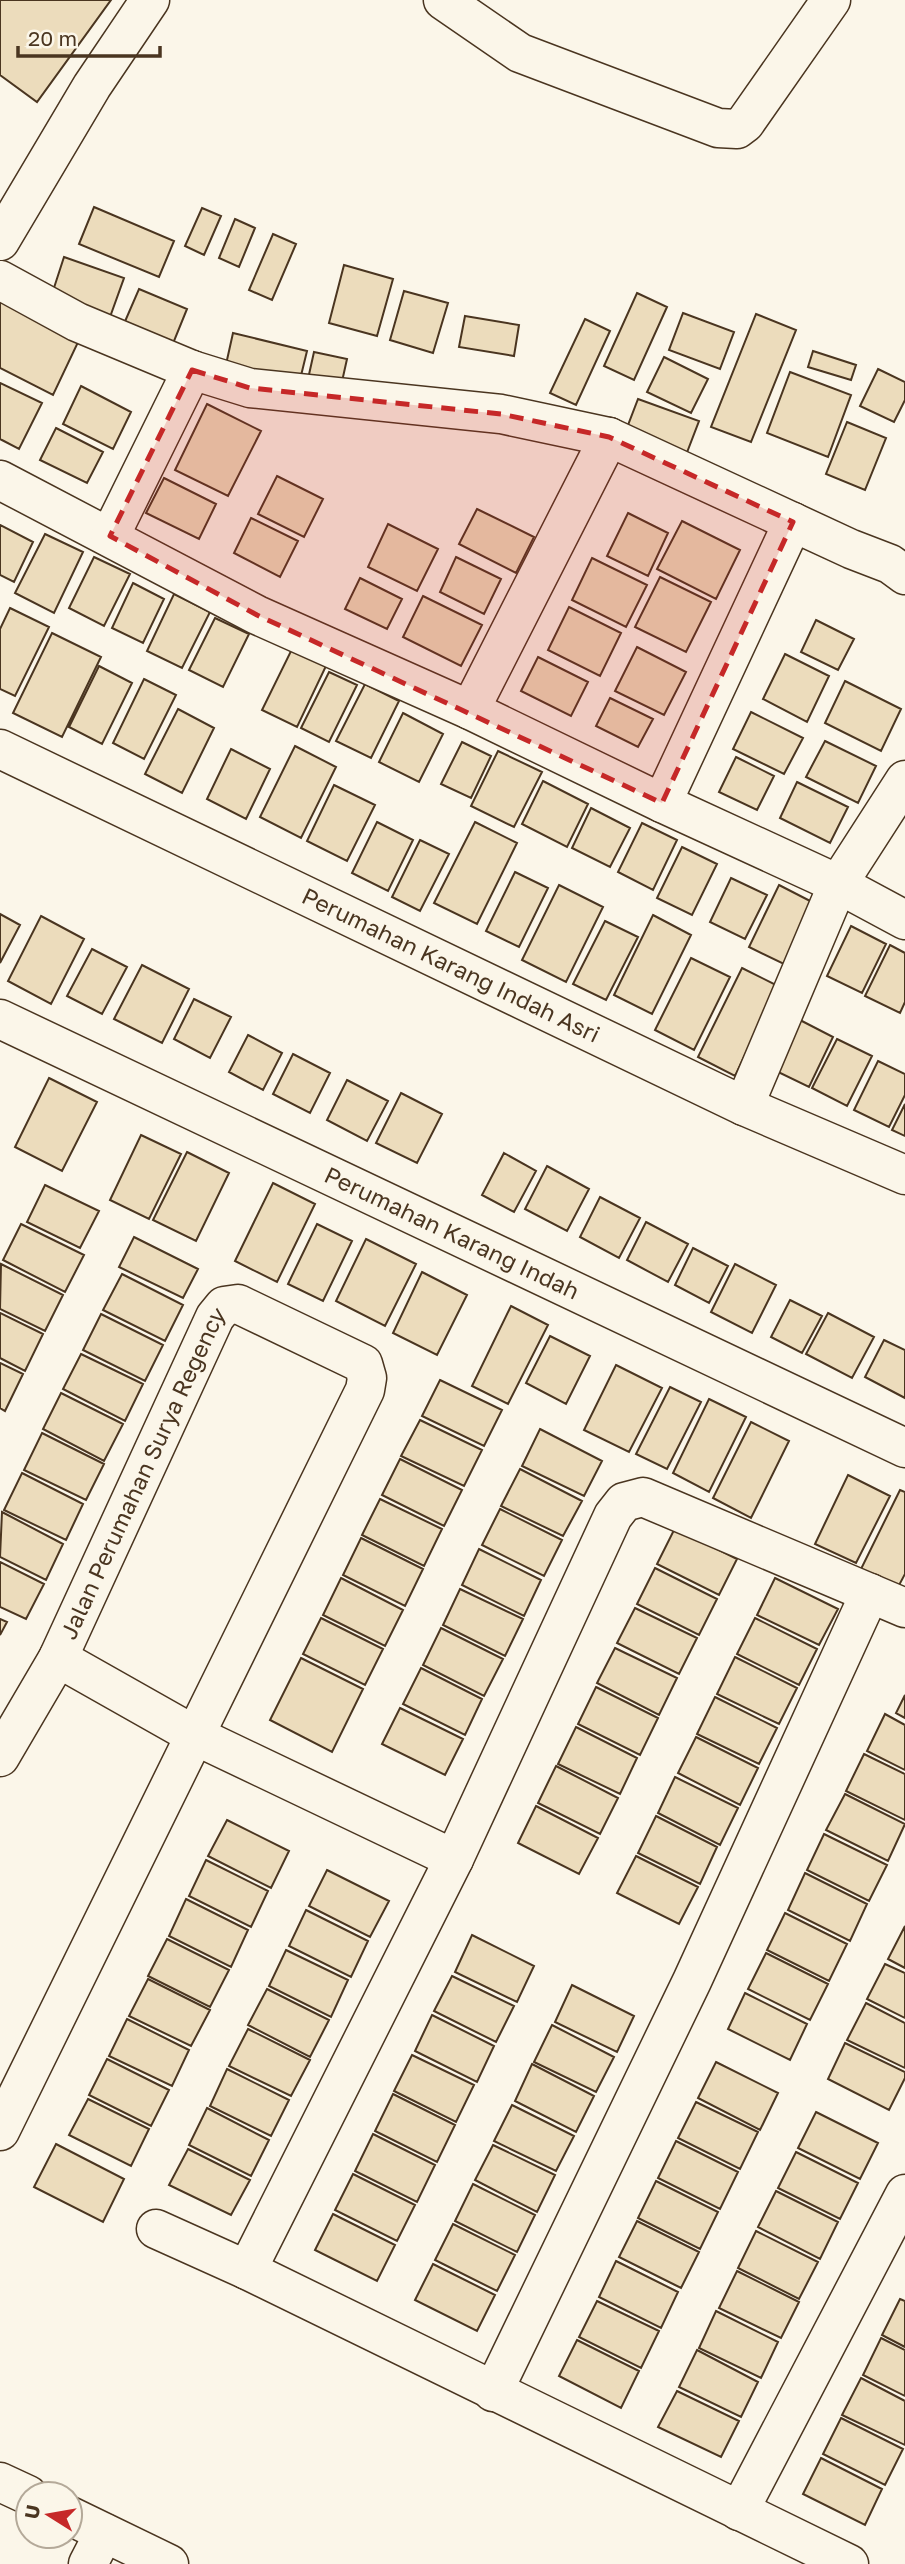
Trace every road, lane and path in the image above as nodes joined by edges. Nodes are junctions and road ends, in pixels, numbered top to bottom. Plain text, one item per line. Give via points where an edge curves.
1 (150, 0) edge
2 (443, 0) edge
3 (831, 0) edge
4 (0, 241) edge
5 (0, 281) edge
6 (192, 370) junction
7 (609, 437) junction
8 (0, 480) edge
9 (793, 522) junction
10 (110, 537) junction
11 (905, 575) edge
12 (470, 710) junction
13 (0, 749) edge
14 (905, 780) edge
15 (662, 803) junction
16 (838, 884) junction
17 (905, 920) edge
18 (0, 1019) edge
19 (744, 1106) junction
20 (905, 1175) edge
21 (905, 1448) edge
22 (870, 1593) junction
23 (905, 1608) edge
24 (58, 1658) junction
25 (196, 1735) junction
26 (0, 1757) edge
27 (454, 1859) junction
28 (0, 2131) edge
29 (905, 2194) edge
30 (156, 2229) dead end
31 (247, 2270) junction
32 (493, 2392) junction
33 (739, 2511) junction
34 (84, 2533) edge
35 (96, 2548) edge
36 (169, 2564) edge
37 (849, 2564) edge

1 - 4 street via 92,86
2 - 3 street via 520,53 718,128 737,129
5 - 6 street via 77,322
6 - 7 street via 250,388 501,414
6 - 10 street
7 - 9 street
7 - 12 street
8 - 10 street
9 - 11 street via 890,564
9 - 15 street
10 - 12 street via 257,615
12 - 15 street
13 - 19 street, Perumahan Karang Indah Asri
14 - 16 street
15 - 16 street
16 - 17 street
16 - 19 street
18 - 21 street, Perumahan Karang Indah
19 - 20 street, Perumahan Karang Indah Asri
22 - 23 street
22 - 27 street via 643,1497 624,1502 613,1516
22 - 32 street via 692,1981
24 - 25 street, Jalan Perumahan Surya Regency
24 - 25 street, Jalan Perumahan Surya Regency via 224,1306 238,1304 363,1364 365,1391
24 - 26 street, Jalan Perumahan Surya Regency
25 - 27 street, Jalan Perumahan Surya Regency
25 - 28 street, Jalan Perumahan Surya Regency
27 - 31 street
29 - 33 street
30 - 31 street
31 - 32 street
32 - 33 street
33 - 37 street
34 - 35 street
35 - 36 street

